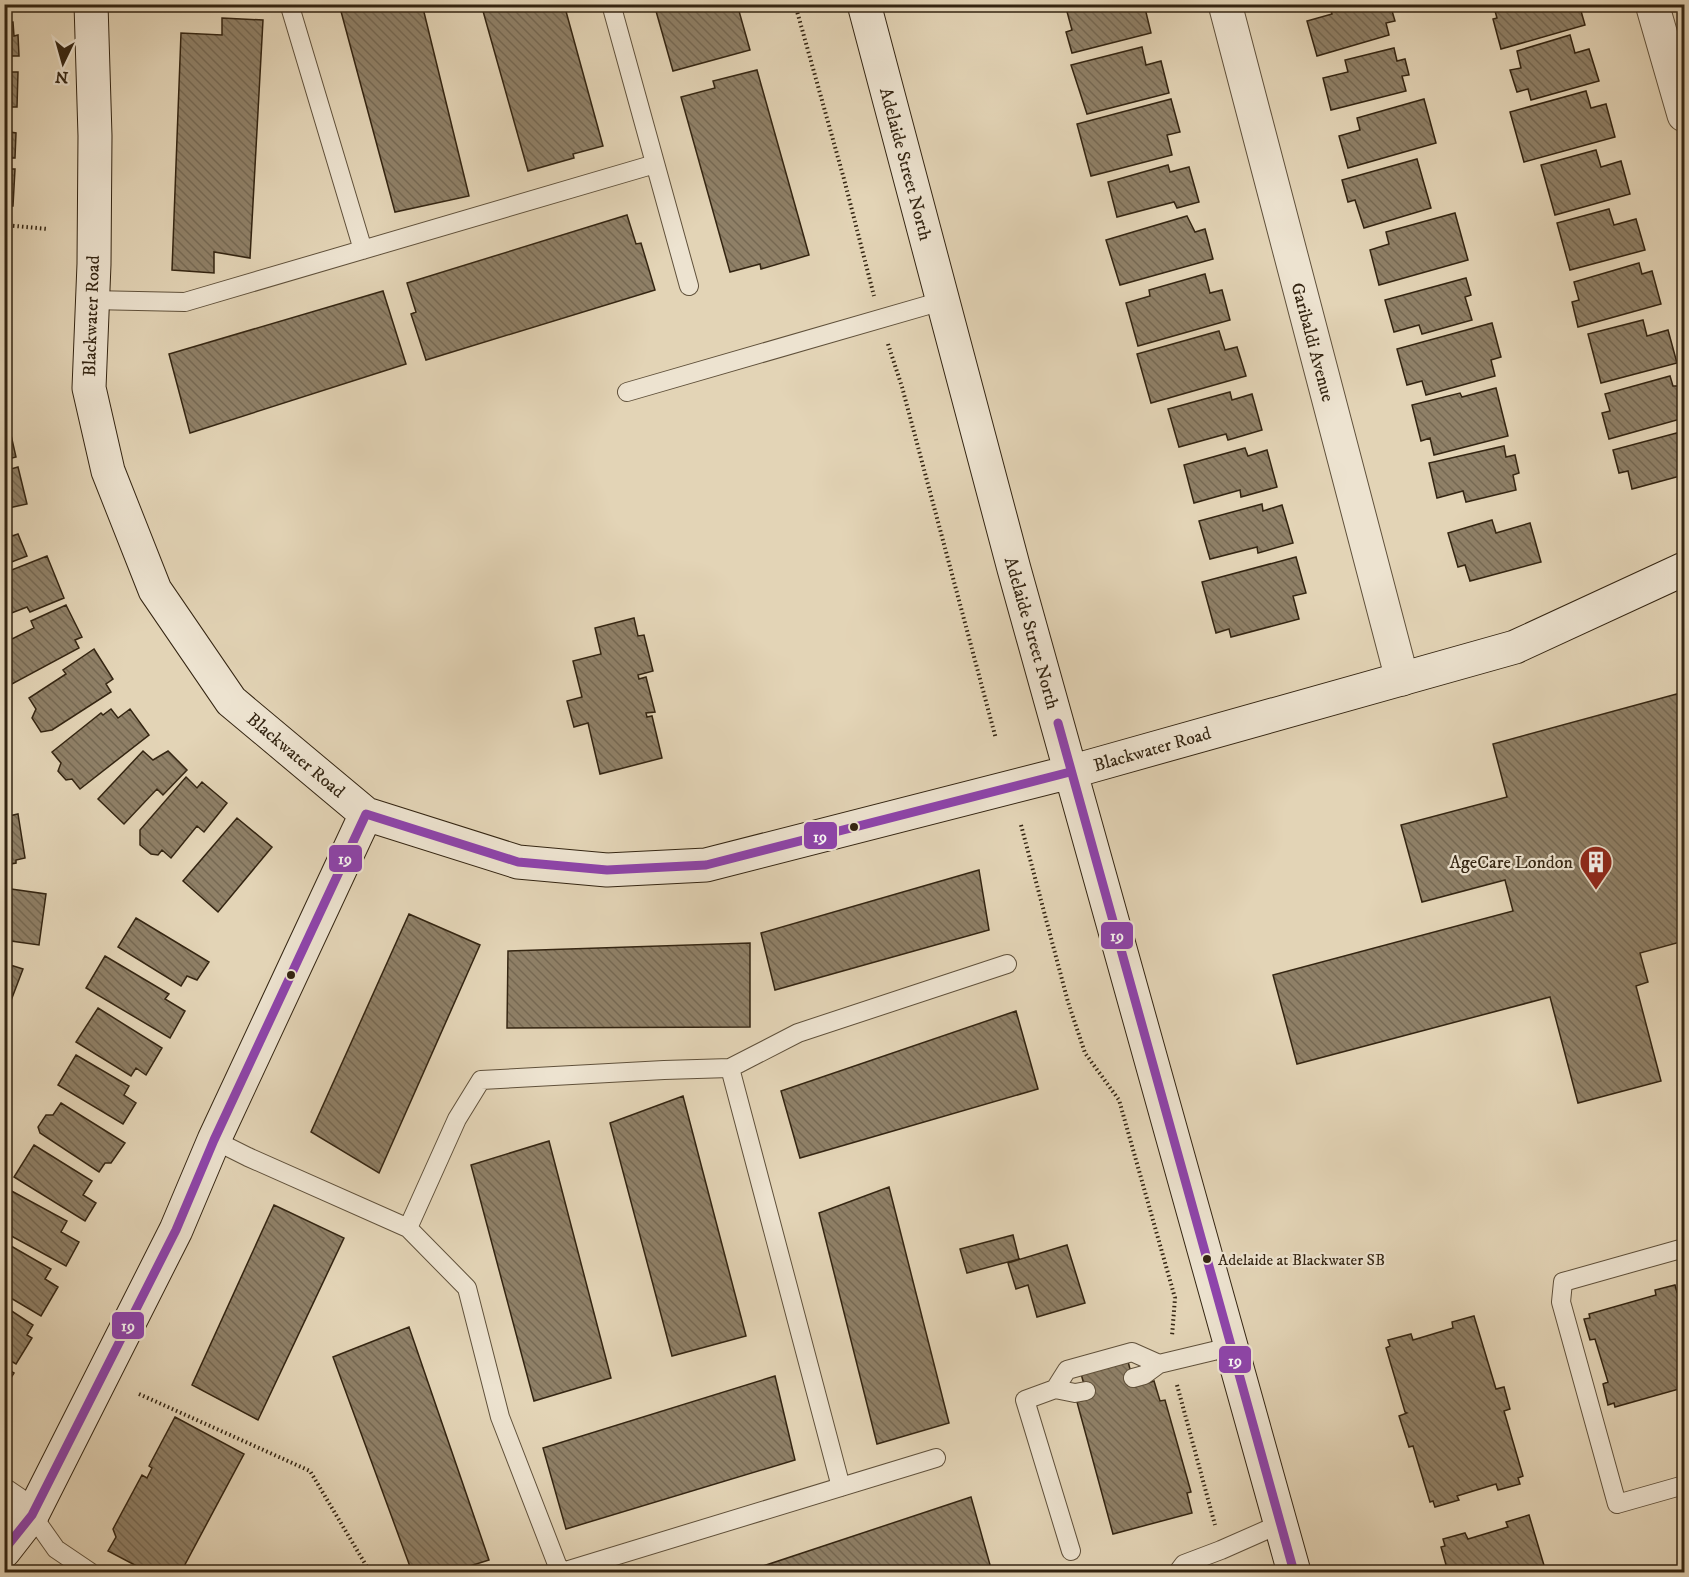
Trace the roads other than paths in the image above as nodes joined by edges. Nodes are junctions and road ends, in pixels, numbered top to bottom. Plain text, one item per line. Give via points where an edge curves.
1 (91, 4) edge
2 (611, 4) edge
3 (864, 4) edge
4 (1225, 4) edge
5 (1652, 4) edge
6 (291, 10) dead end
7 (1684, 115) edge
8 (655, 164) junction
9 (363, 250) junction
10 (689, 286) dead end
11 (91, 300) junction
12 (942, 301) junction
13 (627, 392) dead end
14 (1684, 568) edge
15 (1402, 679) junction
16 (1070, 772) junction
17 (366, 814) junction
18 (1007, 964) dead end
19 (730, 1068) junction
20 (214, 1140) junction
21 (408, 1228) junction
22 (1684, 1248) edge
23 (1230, 1347) junction
24 (1165, 1362) junction
25 (1133, 1378) dead end
26 (1055, 1389) junction
27 (1086, 1391) dead end
28 (936, 1458) dead end
29 (1684, 1485) edge
30 (841, 1487) junction
31 (4, 1496) edge
32 (32, 1515) junction
33 (1280, 1524) junction
34 (4, 1551) edge
35 (1071, 1551) dead end
36 (90, 1572) edge
37 (561, 1572) edge
38 (1178, 1572) edge
39 (1294, 1572) edge

1 - 11 street, Blackwater Road via 95,136
2 - 8 lane
3 - 12 street, Adelaide Street North
4 - 15 street, Garibaldi Avenue
5 - 7 street
6 - 9 lane
8 - 9 lane
8 - 10 lane
9 - 11 lane via 185,302
11 - 17 street, Blackwater Road via 89,388 108,471 155,590 231,700
12 - 13 lane
12 - 16 street, Adelaide Street North
14 - 15 street, Blackwater Road via 1515,647
15 - 16 street, Blackwater Road
16 - 17 street, Blackwater Road via 705,865 607,870 518,862
16 - 23 street, Adelaide Street North
17 - 20 street
18 - 19 lane via 798,1033
19 - 21 lane via 481,1080 457,1119
19 - 30 lane
20 - 21 lane
20 - 32 street via 176,1230
21 - 37 lane via 467,1288 500,1417
22 - 29 lane via 1563,1282 1561,1302 1617,1504
23 - 24 lane
23 - 33 street, Adelaide Street North
24 - 25 lane
24 - 26 lane via 1132,1352 1067,1370
26 - 27 lane
26 - 35 lane via 1025,1400
28 - 30 lane
30 - 37 lane
31 - 32 street
32 - 34 street
32 - 36 lane via 56,1550
33 - 38 lane via 1184,1564
33 - 39 street, Adelaide Street North

